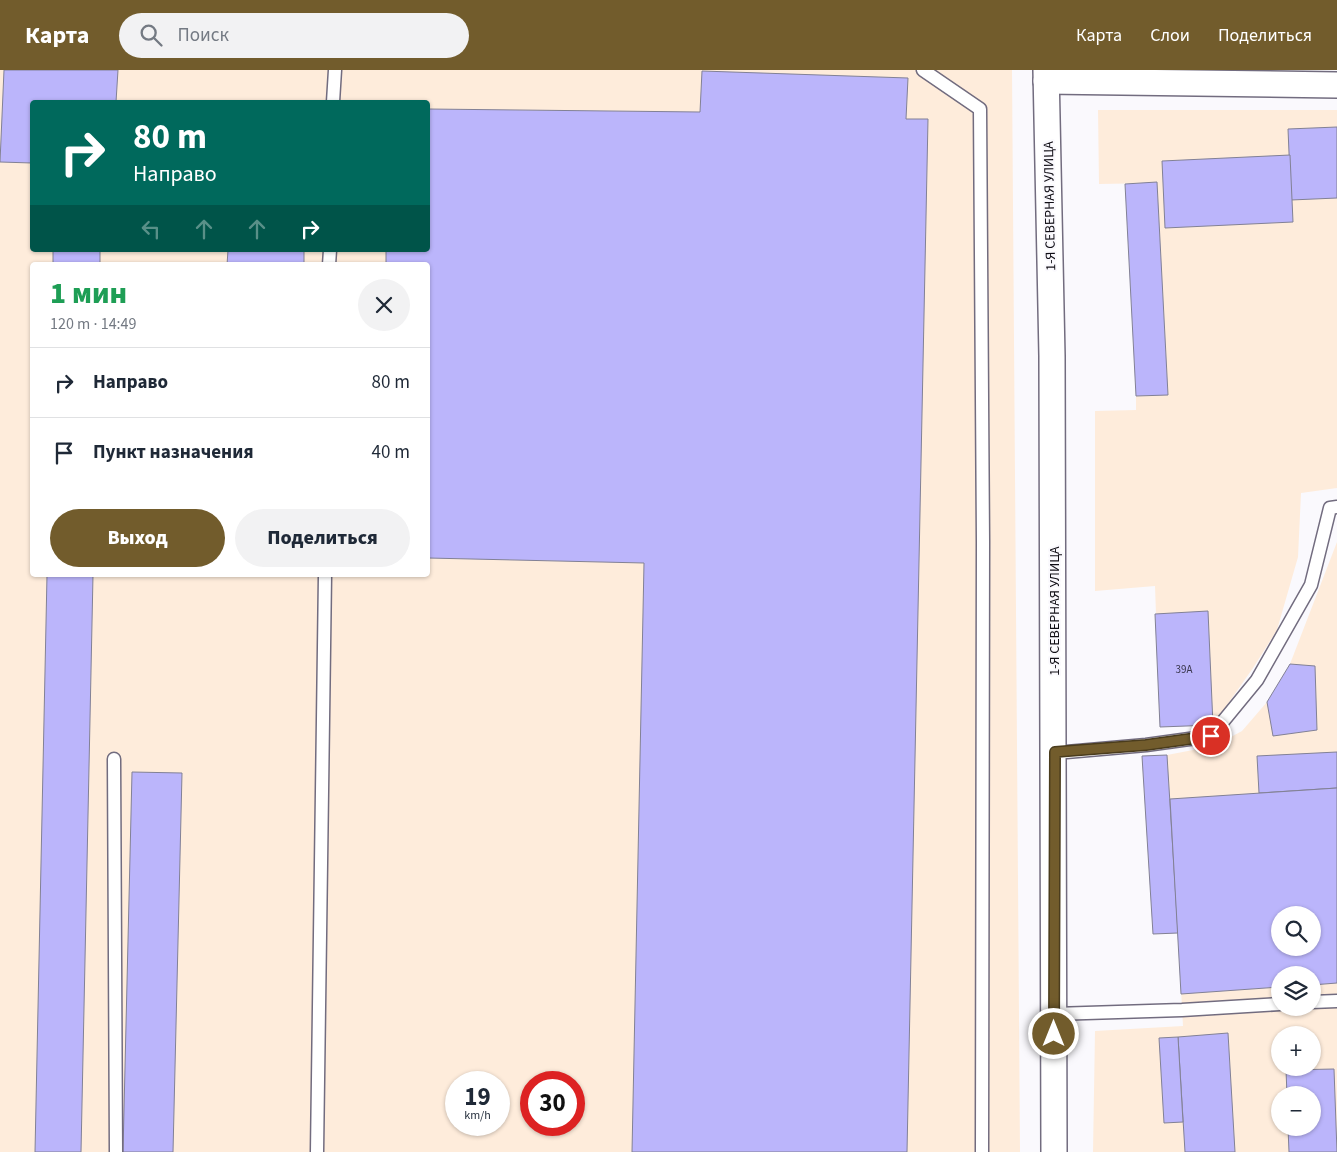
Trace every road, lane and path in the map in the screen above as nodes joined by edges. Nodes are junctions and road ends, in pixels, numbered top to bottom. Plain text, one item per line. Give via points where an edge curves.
1 (335, 70) edge
2 (923, 70) edge
3 (1046, 76) edge
4 (1337, 85) edge
5 (333, 100) edge
6 (1337, 508) edge
7 (325, 577) edge
8 (1055, 752) junction
9 (114, 759) dead end
10 (1337, 1001) edge
11 (1321, 1002) edge
12 (1271, 1005) edge
13 (1054, 1014) junction
14 (116, 1152) edge
15 (317, 1152) edge
16 (982, 1152) edge
17 (1054, 1152) edge

1 - 5 lane
2 - 16 lane via 980,109
3 - 4 street
3 - 8 street, 1-Я СЕВЕРНАЯ УЛИЦА
6 - 8 lane via 1330,508 1311,585 1257,680 1211,736
7 - 15 lane
8 - 13 street, 1-Я СЕВЕРНАЯ УЛИЦА
9 - 14 lane
10 - 11 lane
12 - 13 lane
13 - 17 street, 1-Я СЕВЕРНАЯ УЛИЦА

